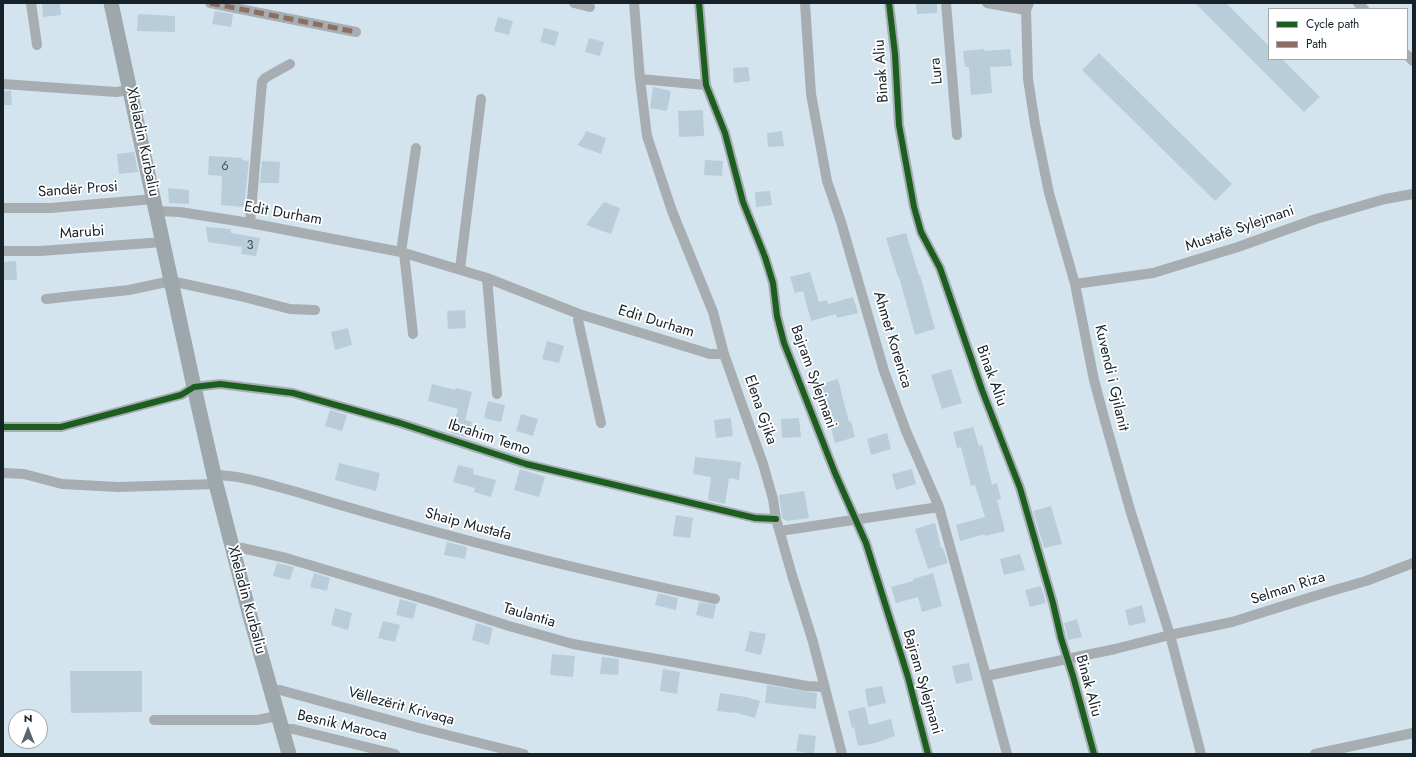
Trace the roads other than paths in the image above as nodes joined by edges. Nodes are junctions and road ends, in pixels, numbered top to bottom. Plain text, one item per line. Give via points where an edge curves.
1 (31, 3) edge
2 (111, 3) edge
3 (210, 3) edge
4 (574, 3) edge
5 (634, 3) edge
6 (699, 3) edge
7 (805, 3) edge
8 (889, 3) edge
9 (946, 3) edge
10 (987, 3) edge
11 (590, 7) dead end
12 (1027, 7) edge
13 (356, 32) dead end
14 (37, 45) dead end
15 (290, 64) dead end
16 (640, 79) junction
17 (3, 84) edge
18 (706, 85) junction
19 (131, 90) junction
20 (481, 99) dead end
21 (957, 136) dead end
22 (416, 148) dead end
23 (1413, 194) edge
24 (156, 205) junction
25 (3, 208) edge
26 (250, 223) junction
27 (163, 242) junction
28 (3, 251) edge
29 (402, 252) junction
30 (460, 270) junction
31 (487, 278) junction
32 (171, 281) junction
33 (1074, 284) junction
34 (46, 299) dead end
35 (315, 310) dead end
36 (579, 314) junction
37 (413, 334) dead end
38 (724, 354) junction
39 (194, 387) junction
40 (497, 394) dead end
41 (601, 423) dead end
42 (3, 427) edge
43 (3, 473) edge
44 (215, 479) junction
45 (939, 507) junction
46 (776, 519) junction
47 (856, 520) junction
48 (780, 531) junction
49 (232, 548) junction
50 (1413, 563) edge
51 (715, 599) dead end
52 (1170, 635) junction
53 (1068, 659) junction
54 (986, 676) junction
55 (825, 687) junction
56 (271, 691) junction
57 (154, 720) dead end
58 (280, 723) junction
59 (1413, 733) edge
60 (289, 754) edge
61 (395, 754) edge
62 (524, 754) edge
63 (842, 754) edge
64 (928, 754) edge
65 (1007, 754) edge
66 (1094, 754) edge
67 (1201, 754) edge
68 (1315, 754) edge

1 - 14 street
2 - 19 main road, Xheladin Kurbaliu
3 - 13 street
4 - 11 street
5 - 16 street, Elena Gjika
6 - 18 street, Bajram Sylejmani
7 - 45 street, Ahmet Korenica via 811,94 827,181 848,244 884,371 906,431
8 - 53 street, Binak Aliu via 899,125 914,207 921,232 940,268 982,390 1020,488
9 - 21 street, Lura
10 - 12 street
12 - 33 street, Kuvendi i Gjilanit via 1028,79 1035,124 1049,193
15 - 26 street via 262,82
16 - 18 street
16 - 38 street, Elena Gjika via 647,136 672,211 713,312
17 - 19 street via 116,92
18 - 47 street, Bajram Sylejmani via 725,133 743,202 773,283 784,344
19 - 24 main road, Xheladin Kurbaliu
20 - 30 street
22 - 29 street
23 - 33 street, Mustafë Sylejmani via 1385,199 1316,219 1238,247 1153,273
24 - 25 street, Sandër Prosi via 140,201 51,208
24 - 26 street, Edit Durham via 180,212
24 - 27 main road, Xheladin Kurbaliu
26 - 29 street, Edit Durham
27 - 28 street, Marubi via 40,251
27 - 32 main road, Xheladin Kurbaliu
29 - 30 street, Edit Durham
29 - 37 street
30 - 31 street, Edit Durham
31 - 36 street, Edit Durham
31 - 40 street
32 - 34 street via 129,290
32 - 35 street via 290,310
32 - 39 main road, Xheladin Kurbaliu
33 - 52 street, Kuvendi i Gjilanit via 1094,380 1131,513
36 - 38 street, Edit Durham via 710,354
36 - 41 street via 578,320
38 - 46 street, Elena Gjika via 763,464
39 - 42 street via 181,395 61,427
39 - 44 main road, Xheladin Kurbaliu
39 - 46 street, Ibrahim Temo via 220,384 293,393 400,423 526,464 755,518
43 - 44 street via 24,474 62,484 118,487
44 - 49 main road, Xheladin Kurbaliu
44 - 51 street, Shaip Mustafa via 230,475 548,562
45 - 47 street
45 - 54 street, Ahmet Korenica
46 - 48 street, Elena Gjika
47 - 48 street
47 - 64 street, Bajram Sylejmani via 894,629
48 - 55 street, Elena Gjika
49 - 55 street, Taulantia via 286,558 573,644 807,686
49 - 56 main road, Xheladin Kurbaliu
50 - 52 street, Selman Riza via 1366,581 1232,622
52 - 53 street, Selman Riza
52 - 67 street, Kuvendi i Gjilanit
53 - 54 street, Selman Riza
53 - 66 street, Binak Aliu
54 - 65 street, Ahmet Korenica
55 - 63 street, Elena Gjika
56 - 58 main road, Xheladin Kurbaliu
56 - 62 street, Vëllezërit Krivaqa via 280,690
57 - 58 street via 257,720
58 - 60 main road, Xheladin Kurbaliu
58 - 61 street, Besnik Maroca via 293,729
59 - 68 street

